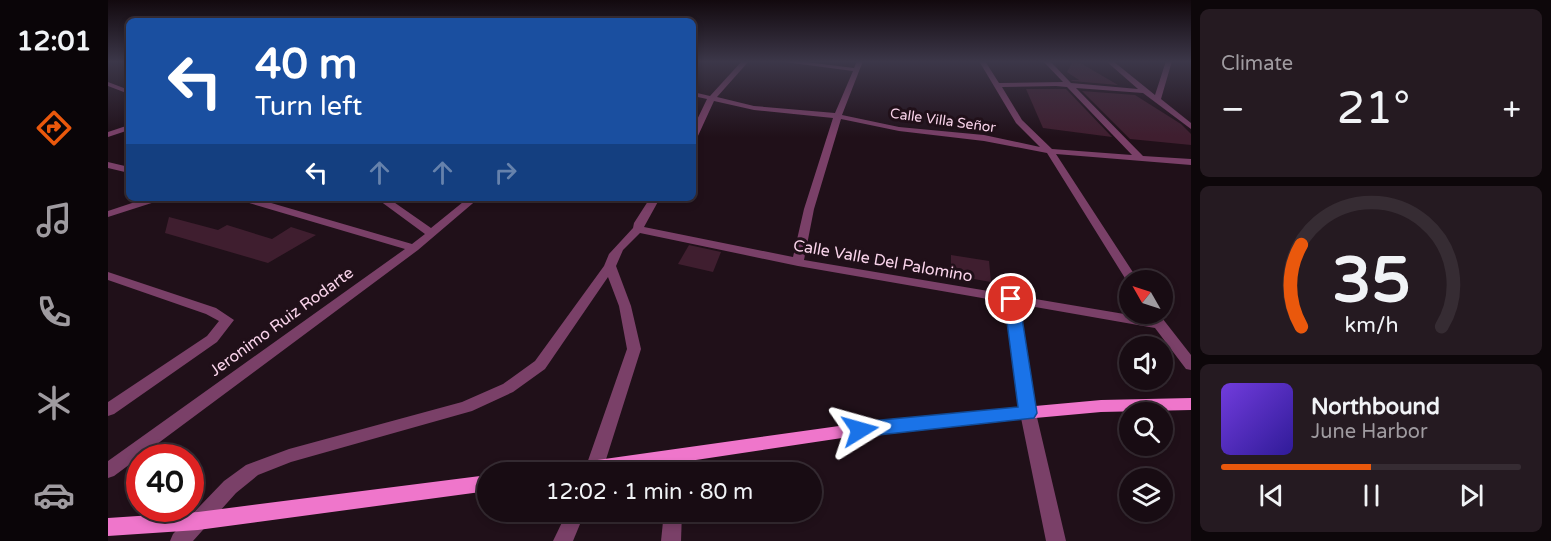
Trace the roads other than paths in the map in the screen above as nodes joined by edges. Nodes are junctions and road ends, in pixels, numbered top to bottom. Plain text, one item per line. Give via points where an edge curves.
1 (723, 86) edge
2 (850, 86) edge
3 (997, 86) edge
4 (1070, 86) edge
5 (1092, 86) edge
6 (1137, 86) edge
7 (1161, 86) edge
8 (1142, 91) junction
9 (696, 95) edge
10 (711, 99) junction
11 (1157, 99) junction
12 (838, 116) junction
13 (1191, 127) edge
14 (126, 129) edge
15 (696, 131) edge
16 (108, 135) edge
17 (1050, 151) junction
18 (1140, 158) junction
19 (1191, 162) edge
20 (108, 165) edge
21 (126, 169) edge
22 (148, 201) edge
23 (253, 201) edge
24 (385, 201) edge
25 (470, 201) edge
26 (653, 201) edge
27 (108, 214) edge
28 (638, 229) junction
29 (432, 233) junction
30 (414, 248) junction
31 (798, 262) junction
32 (610, 266) junction
33 (1126, 270) edge
34 (108, 276) edge
35 (1011, 299) junction
36 (1119, 314) edge
37 (1160, 324) edge
38 (1191, 365) edge
39 (1191, 404) edge
40 (108, 410) edge
41 (1028, 413) junction
42 (596, 462) edge
43 (690, 462) edge
44 (108, 471) edge
45 (477, 484) edge
46 (204, 515) edge
47 (204, 520) edge
48 (183, 522) edge
49 (197, 522) edge
50 (572, 522) edge
51 (672, 522) edge
52 (108, 527) edge
53 (180, 541) edge
54 (563, 541) edge
55 (670, 541) edge
56 (1056, 541) edge

1 - 10 street
2 - 12 street
3 - 17 street via 1019,121
4 - 18 street
5 - 8 street
6 - 8 street
7 - 11 street
8 - 11 street
9 - 10 street, Calle Villa Señor
10 - 12 street, Calle Villa Señor via 754,108
10 - 15 street
11 - 13 street
12 - 17 street, Calle Villa Señor
12 - 31 street via 809,209
14 - 16 street
17 - 18 street, Calle Villa Señor
17 - 33 street
18 - 19 street, Calle Villa Señor
20 - 21 street
22 - 27 street
23 - 30 street
24 - 29 street
25 - 29 street, Jeronimo Ruiz Rodarte
26 - 28 street
28 - 31 street, Calle Valle Del Palomino
28 - 32 street via 619,248
29 - 30 street, Jeronimo Ruiz Rodarte
30 - 44 street, Jeronimo Ruiz Rodarte
31 - 35 street, Calle Valle Del Palomino
32 - 42 street via 625,306 634,349
32 - 46 street via 540,365 508,388 466,407 252,470
34 - 40 street via 227,320 212,339
35 - 36 street, Calle Valle Del Palomino
35 - 41 street
37 - 38 street
39 - 41 street
41 - 43 street via 882,426
41 - 56 street
45 - 47 street
48 - 52 street
49 - 53 street
50 - 54 street
51 - 55 street

